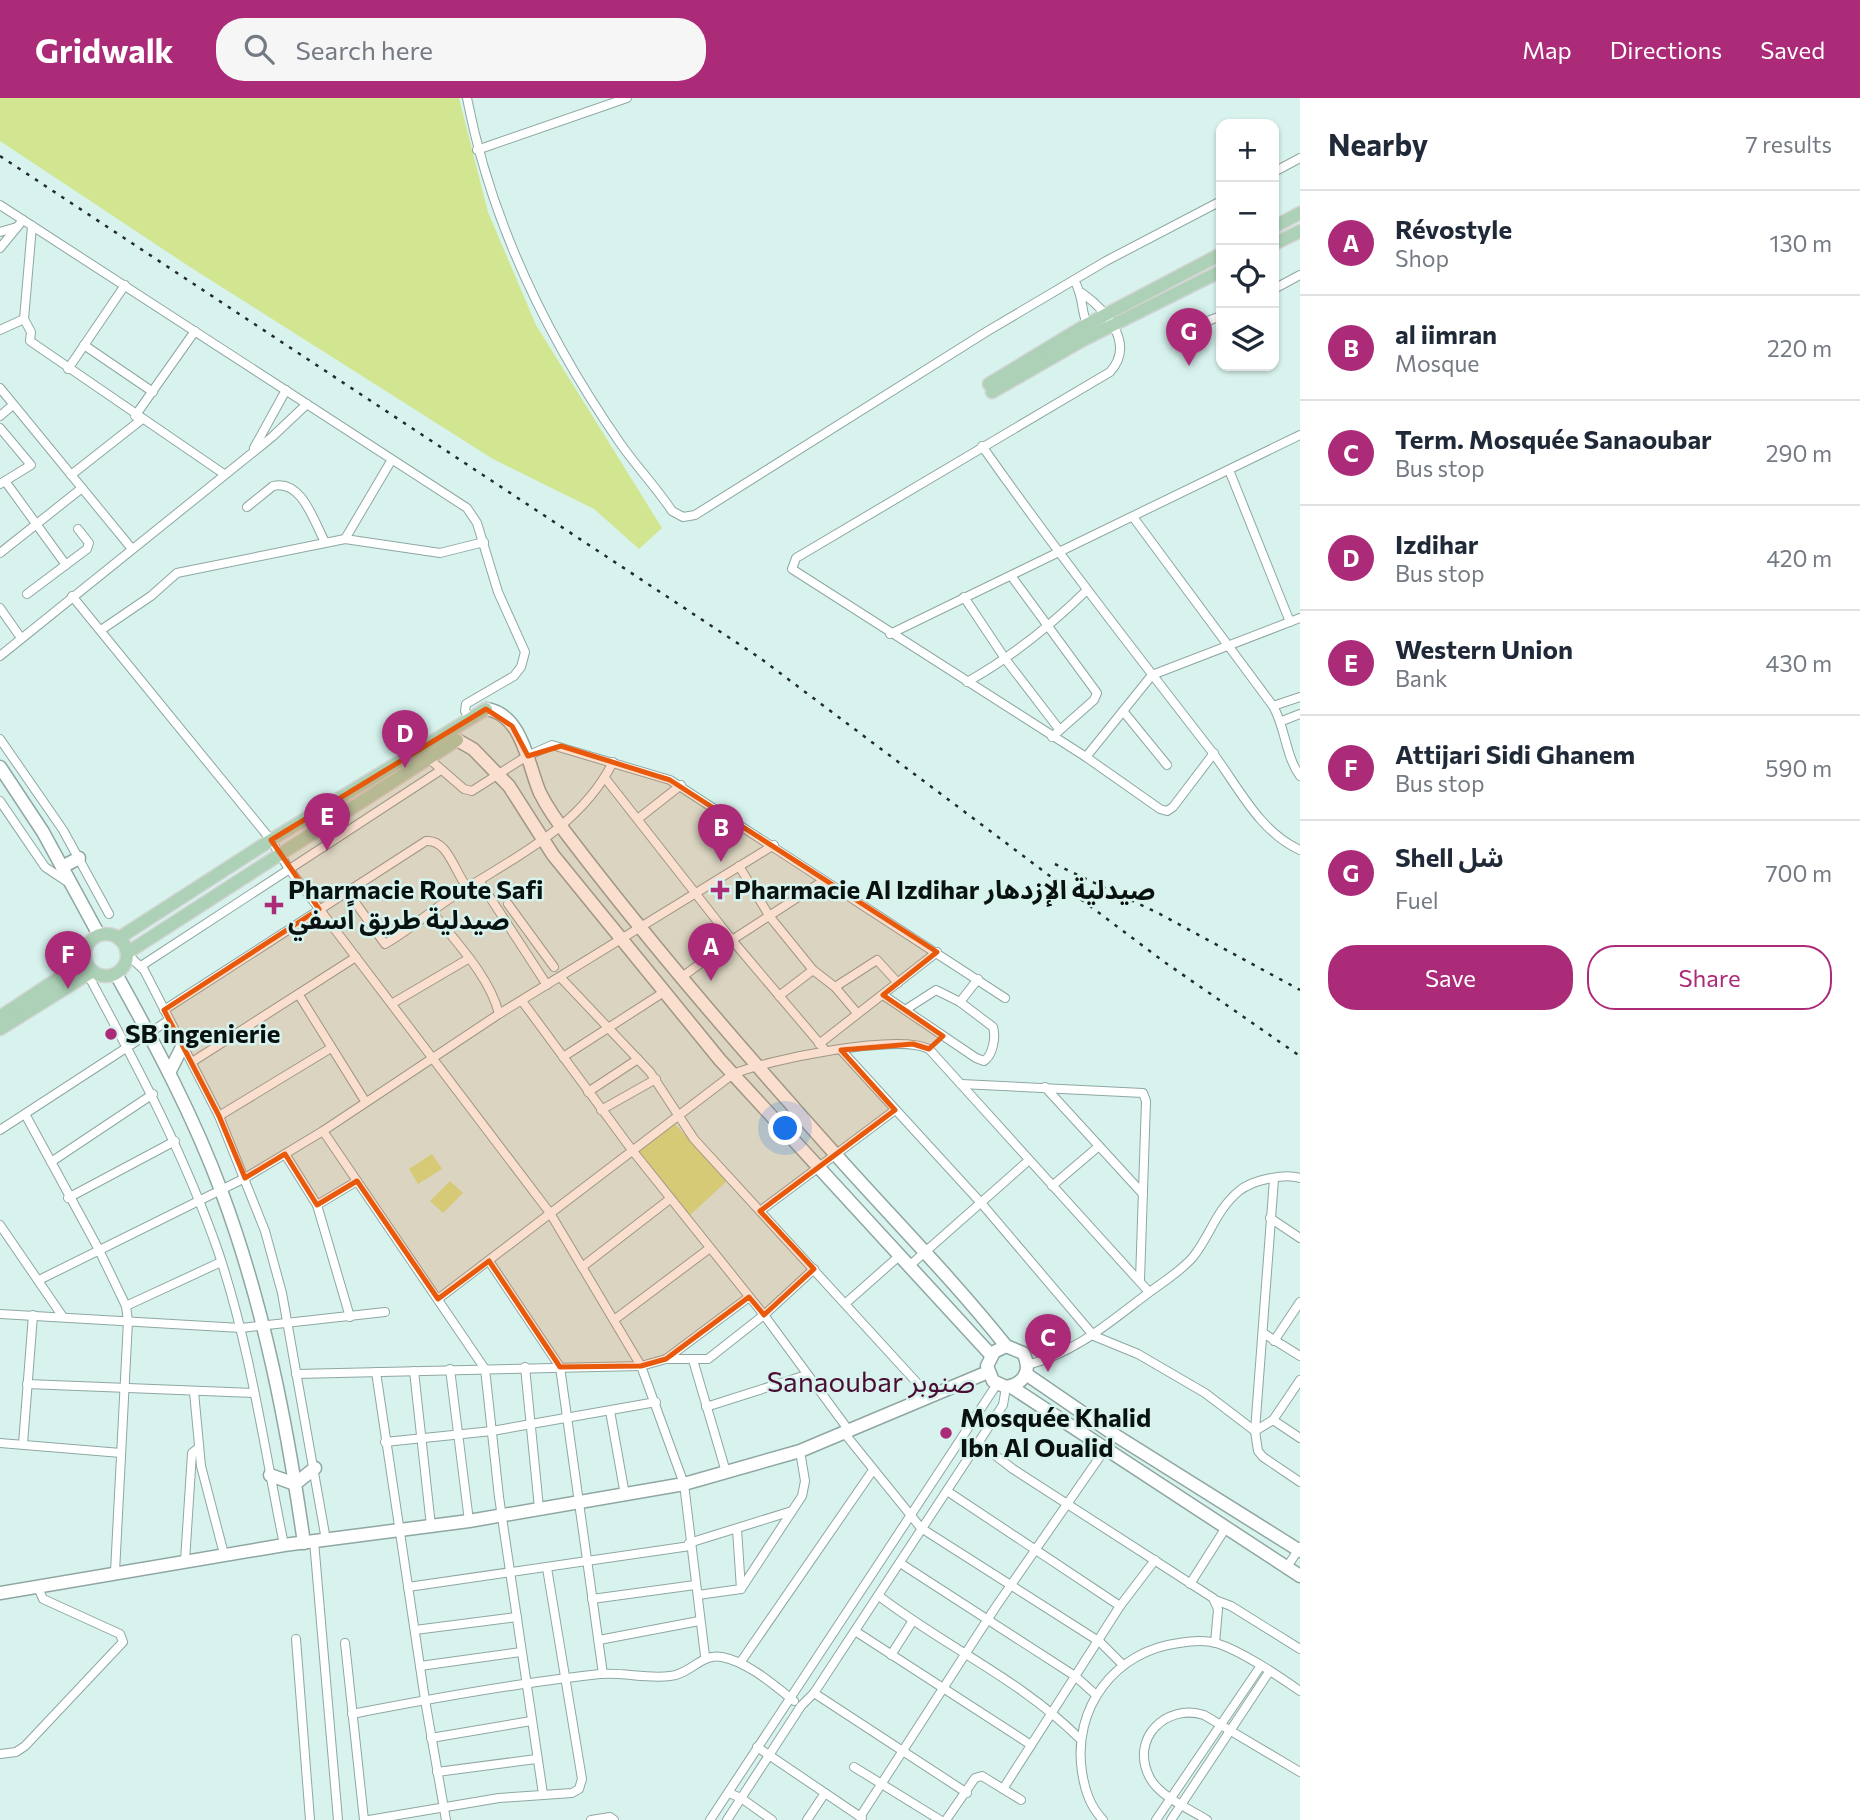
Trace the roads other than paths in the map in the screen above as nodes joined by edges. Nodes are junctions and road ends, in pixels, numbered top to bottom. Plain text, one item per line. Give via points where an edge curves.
1 (467, 98) edge
2 (628, 98) edge
3 (477, 150) junction
4 (1300, 158) edge
5 (1279, 169) edge
6 (1216, 204) edge
7 (0, 205) edge
8 (1300, 213) edge
9 (20, 224) junction
10 (1279, 224) edge
11 (32, 226) junction
12 (1300, 231) edge
13 (0, 232) edge
14 (1279, 242) edge
15 (0, 248) edge
16 (1216, 257) edge
17 (1216, 273) edge
18 (1300, 275) edge
19 (1074, 280) junction
20 (125, 285) junction
21 (1279, 286) edge
22 (1082, 293) junction
23 (1216, 318) edge
24 (24, 319) junction
25 (1109, 320) junction
26 (1197, 325) dead end
27 (0, 330) edge
28 (1091, 330) junction
29 (195, 331) junction
30 (84, 345) junction
31 (68, 369) junction
32 (0, 388) edge
33 (991, 388) dead end
34 (286, 390) junction
35 (153, 391) junction
36 (306, 404) junction
37 (13, 405) junction
38 (0, 416) edge
39 (138, 418) junction
40 (0, 428) edge
41 (1300, 435) edge
42 (982, 446) junction
43 (253, 451) junction
44 (391, 461) junction
45 (1228, 470) junction
46 (224, 474) junction
47 (71, 475) junction
48 (2, 482) edge
49 (82, 488) junction
50 (247, 507) dead end
51 (1133, 517) junction
52 (35, 524) junction
53 (78, 529) dead end
54 (345, 539) junction
55 (325, 542) junction
56 (484, 542) junction
57 (132, 549) junction
58 (0, 553) edge
59 (1059, 555) junction
60 (66, 565) junction
61 (1012, 577) junction
62 (1086, 591) junction
63 (27, 594) dead end
64 (72, 596) junction
65 (964, 597) junction
66 (0, 608) edge
67 (1300, 618) edge
68 (1290, 622) junction
69 (1049, 626) junction
70 (101, 631) junction
71 (890, 634) junction
72 (21, 638) junction
73 (1227, 645) junction
74 (0, 656) edge
75 (1006, 660) junction
76 (1152, 675) junction
77 (967, 682) junction
78 (1300, 697) edge
79 (1273, 706) junction
80 (1123, 711) junction
81 (1300, 714) edge
82 (469, 718) junction
83 (1282, 721) junction
84 (1059, 729) junction
85 (1052, 737) junction
86 (0, 739) edge
87 (1214, 753) junction
88 (527, 756) junction
89 (427, 757) junction
90 (1086, 757) junction
91 (613, 762) junction
92 (1167, 765) dead end
93 (0, 767) edge
94 (441, 769) junction
95 (498, 776) junction
96 (1300, 776) edge
97 (605, 778) junction
98 (681, 785) junction
99 (0, 801) edge
100 (639, 818) junction
101 (562, 828) junction
102 (271, 840) junction
103 (543, 841) junction
104 (774, 845) junction
105 (1300, 850) edge
106 (279, 854) junction
107 (79, 858) junction
108 (738, 866) junction
109 (62, 867) junction
110 (289, 869) junction
111 (822, 881) junction
112 (480, 882) junction
113 (72, 885) junction
114 (467, 887) junction
115 (347, 891) junction
116 (697, 893) junction
117 (508, 904) dead end
118 (319, 909) junction
119 (433, 913) junction
120 (109, 914) dead end
121 (770, 917) junction
122 (643, 928) junction
123 (99, 935) junction
124 (119, 938) junction
125 (533, 939) junction
126 (732, 940) junction
127 (622, 941) junction
128 (523, 946) junction
129 (937, 952) junction
130 (127, 954) junction
131 (356, 957) junction
132 (468, 959) junction
133 (141, 966) junction
134 (554, 967) dead end
135 (89, 968) junction
136 (813, 970) junction
137 (116, 974) junction
138 (682, 977) junction
139 (561, 978) junction
140 (978, 979) junction
141 (898, 983) junction
142 (547, 985) junction
143 (835, 986) junction
144 (664, 992) junction
145 (299, 995) junction
146 (883, 995) junction
147 (779, 996) junction
148 (1005, 998) dead end
149 (522, 1001) junction
150 (960, 1002) junction
151 (393, 1003) junction
152 (164, 1010) junction
153 (905, 1010) junction
154 (857, 1013) junction
155 (499, 1014) junction
156 (0, 1017) edge
157 (169, 1020) junction
158 (608, 1028) junction
159 (0, 1029) edge
160 (148, 1033) junction
161 (943, 1036) junction
162 (819, 1044) junction
163 (183, 1045) junction
164 (127, 1047) junction
165 (331, 1048) junction
166 (929, 1049) junction
167 (841, 1050) junction
168 (827, 1051) junction
169 (434, 1057) junction
170 (563, 1057) junction
171 (638, 1059) junction
172 (192, 1062) junction
173 (756, 1065) junction
174 (169, 1073) junction
175 (733, 1074) junction
176 (656, 1079) junction
177 (961, 1084) junction
178 (1045, 1087) junction
179 (587, 1092) junction
180 (153, 1094) junction
181 (365, 1101) junction
182 (601, 1110) junction
183 (895, 1110) junction
184 (25, 1114) junction
185 (678, 1115) junction
186 (219, 1116) junction
187 (0, 1130) edge
188 (323, 1130) junction
189 (175, 1141) junction
190 (1099, 1146) junction
191 (632, 1150) junction
192 (285, 1154) junction
193 (836, 1155) junction
194 (1028, 1161) junction
195 (51, 1162) junction
196 (817, 1168) junction
197 (245, 1178) junction
198 (1300, 1178) edge
199 (1274, 1179) junction
200 (357, 1181) junction
201 (1052, 1186) junction
202 (222, 1191) junction
203 (1143, 1194) junction
204 (68, 1198) junction
205 (670, 1199) junction
206 (200, 1202) junction
207 (982, 1203) junction
208 (317, 1205) junction
209 (760, 1211) junction
210 (550, 1213) junction
211 (1270, 1218) junction
212 (0, 1225) edge
213 (1300, 1238) edge
214 (98, 1248) junction
215 (710, 1248) junction
216 (925, 1253) junction
217 (898, 1258) junction
218 (489, 1261) junction
219 (221, 1262) junction
220 (582, 1267) junction
221 (908, 1268) junction
222 (814, 1269) junction
223 (39, 1280) junction
224 (1140, 1280) junction
225 (1149, 1292) junction
226 (749, 1297) junction
227 (438, 1299) junction
228 (1300, 1302) edge
229 (846, 1303) junction
230 (126, 1306) junction
231 (385, 1312) dead end
232 (0, 1314) edge
233 (33, 1315) junction
234 (764, 1315) junction
235 (63, 1317) junction
236 (350, 1317) junction
237 (128, 1321) junction
238 (614, 1321) junction
239 (287, 1325) junction
240 (264, 1327) junction
241 (241, 1328) junction
242 (1263, 1333) junction
243 (1094, 1336) junction
244 (1274, 1341) junction
245 (1006, 1346) junction
246 (991, 1355) junction
247 (1300, 1356) edge
248 (666, 1359) junction
249 (693, 1360) junction
250 (641, 1366) junction
251 (525, 1367) junction
252 (560, 1367) junction
253 (450, 1369) junction
254 (485, 1369) junction
255 (1027, 1369) junction
256 (376, 1371) junction
257 (414, 1371) junction
258 (988, 1372) junction
259 (296, 1374) junction
260 (806, 1375) junction
261 (1300, 1380) edge
262 (27, 1384) junction
263 (1004, 1386) junction
264 (124, 1388) junction
265 (194, 1392) junction
266 (254, 1393) junction
267 (930, 1397) junction
268 (656, 1402) junction
269 (706, 1408) junction
270 (610, 1411) junction
271 (566, 1419) junction
272 (1273, 1420) junction
273 (529, 1425) junction
274 (492, 1431) junction
275 (1255, 1431) junction
276 (848, 1433) junction
277 (457, 1434) junction
278 (1115, 1434) junction
279 (422, 1438) junction
280 (1300, 1438) edge
281 (385, 1442) junction
282 (978, 1442) junction
283 (0, 1443) edge
284 (23, 1444) junction
285 (198, 1448) junction
286 (1102, 1448) junction
287 (800, 1451) junction
288 (121, 1453) junction
289 (315, 1468) junction
290 (873, 1470) junction
291 (726, 1472) junction
292 (270, 1475) junction
293 (1300, 1482) edge
294 (295, 1484) junction
295 (684, 1484) junction
296 (947, 1491) junction
297 (625, 1495) junction
298 (578, 1501) junction
299 (1069, 1503) junction
300 (539, 1508) junction
301 (792, 1511) junction
302 (502, 1515) junction
303 (911, 1518) junction
304 (469, 1521) junction
305 (431, 1526) junction
306 (921, 1528) junction
307 (737, 1529) junction
308 (399, 1530) junction
309 (1225, 1530) junction
310 (315, 1541) junction
311 (284, 1545) junction
312 (690, 1545) junction
313 (1300, 1549) edge
314 (1036, 1550) junction
315 (224, 1555) junction
316 (1155, 1560) junction
317 (185, 1561) junction
318 (587, 1562) junction
319 (900, 1563) junction
320 (1287, 1567) junction
321 (547, 1568) junction
322 (116, 1573) junction
323 (510, 1573) junction
324 (1300, 1576) edge
325 (1013, 1584) junction
326 (1190, 1584) junction
327 (37, 1585) junction
328 (695, 1585) junction
329 (408, 1587) junction
330 (741, 1589) junction
331 (3, 1590) edge
332 (698, 1595) junction
333 (879, 1596) junction
334 (592, 1599) junction
335 (1215, 1600) junction
336 (1120, 1606) junction
337 (517, 1617) junction
338 (989, 1620) junction
339 (699, 1621) junction
340 (912, 1622) junction
341 (415, 1630) junction
342 (855, 1631) junction
343 (296, 1639) dead end
344 (599, 1640) junction
345 (1100, 1642) junction
346 (345, 1643) dead end
347 (1215, 1643) junction
348 (1300, 1649) edge
349 (521, 1653) junction
350 (891, 1655) junction
351 (965, 1655) junction
352 (705, 1656) junction
353 (740, 1663) junction
354 (1123, 1665) junction
355 (420, 1666) junction
356 (1260, 1667) junction
357 (1269, 1672) junction
358 (603, 1674) junction
359 (1075, 1675) junction
360 (566, 1679) junction
361 (526, 1685) junction
362 (943, 1688) junction
363 (1300, 1690) edge
364 (814, 1693) junction
365 (1096, 1695) junction
366 (791, 1698) junction
367 (425, 1700) junction
368 (801, 1706) junction
369 (1053, 1712) junction
370 (352, 1714) junction
371 (531, 1721) junction
372 (1221, 1724) junction
373 (1231, 1730) junction
374 (431, 1738) junction
375 (1079, 1738) junction
376 (1031, 1745) junction
377 (757, 1747) junction
378 (902, 1752) junction
379 (0, 1754) edge
380 (770, 1755) junction
381 (536, 1759) junction
382 (854, 1766) dead end
383 (437, 1772) junction
384 (1300, 1772) edge
385 (880, 1784) junction
386 (1003, 1788) junction
387 (729, 1793) junction
388 (825, 1793) junction
389 (967, 1793) junction
390 (542, 1794) junction
391 (1171, 1797) junction
392 (741, 1798) junction
393 (1021, 1800) dead end
394 (1181, 1803) junction
395 (442, 1806) junction
396 (862, 1819) edge
397 (310, 1820) edge
398 (338, 1820) edge
399 (367, 1820) edge
400 (446, 1820) edge
401 (591, 1820) edge
402 (614, 1820) edge
403 (709, 1820) edge
404 (727, 1820) edge
405 (772, 1820) edge
406 (807, 1820) edge
407 (940, 1820) edge
408 (946, 1820) edge
409 (1103, 1820) edge
410 (1156, 1820) edge
411 (1171, 1820) edge
412 (1207, 1820) edge

1 - 3 street
2 - 3 street
3 - 19 street via 509,242 567,358 620,444 672,511 683,517 695,515
4 - 5 street
6 - 19 street
7 - 9 street
8 - 10 main road
9 - 11 street
9 - 13 street
9 - 15 street
11 - 20 street
11 - 24 street
12 - 14 main road
16 - 25 main road
17 - 25 main road
18 - 21 street
19 - 22 street
20 - 29 street
20 - 30 street
22 - 25 street
22 - 28 street
23 - 26 street
24 - 27 street
24 - 31 street via 30,341
25 - 28 main road
25 - 42 street via 1120,351 1110,372
28 - 33 main road
29 - 34 street
29 - 35 street
30 - 31 street
30 - 35 street
31 - 39 street
32 - 37 street
34 - 36 street
34 - 43 street
35 - 39 street
36 - 43 street
36 - 44 street
37 - 38 street
37 - 47 street
39 - 46 street
39 - 47 street
40 - 48 street via 31,466
41 - 45 street
42 - 59 street
42 - 71 street via 793,561 794,572
43 - 46 street
44 - 54 street
44 - 56 street via 467,508
45 - 51 street
45 - 68 street
46 - 57 street
47 - 49 street
48 - 52 street
49 - 52 street
49 - 57 street
50 - 55 street via 273,486 292,487
51 - 59 street
51 - 73 street
52 - 58 street
52 - 60 street
53 - 60 street via 89,547
54 - 55 street
54 - 56 street via 440,553
55 - 70 street via 177,573
56 - 82 street via 498,592 523,641 525,657 514,676 467,703 464,708
57 - 64 street
59 - 61 street
59 - 62 street
60 - 63 street
61 - 65 street
61 - 69 street
62 - 69 street
62 - 76 street
64 - 70 street
64 - 72 street
65 - 71 street
65 - 75 street
66 - 72 street
67 - 68 street
68 - 73 street
69 - 75 street
69 - 84 street via 1097,693
70 - 102 street
71 - 77 street
72 - 74 street
73 - 76 street
73 - 79 street
75 - 77 street
75 - 84 street
76 - 80 street
76 - 87 street
77 - 85 street
78 - 79 street
79 - 83 street
80 - 90 street
80 - 92 street
81 - 83 street
82 - 88 main road via 486,709 498,712 512,726
82 - 102 main road
83 - 96 street via 1289,754
84 - 85 street
85 - 90 street
86 - 107 street
87 - 90 street via 1167,811
87 - 105 street via 1262,823 1278,839
88 - 91 street via 556,746
88 - 95 street
88 - 101 main road via 541,795
89 - 94 street
89 - 95 main road via 457,740 472,748
89 - 106 main road
91 - 97 street
91 - 98 street
93 - 109 main road
94 - 95 street via 468,791
94 - 110 street
95 - 103 main road
97 - 100 street
97 - 101 street
98 - 100 street
98 - 104 street
99 - 113 street via 45,867
100 - 116 street
101 - 103 street
101 - 122 main road
102 - 106 street
102 - 124 main road
103 - 112 street
103 - 127 main road
104 - 108 street
104 - 111 street
106 - 110 street
106 - 130 main road
107 - 109 main road
107 - 120 street
108 - 116 street
108 - 121 street
109 - 113 main road
110 - 118 street
110 - 133 street
111 - 121 street
111 - 129 street
112 - 114 street
112 - 128 street
113 - 123 main road
114 - 115 street via 444,850 432,840
114 - 119 street
115 - 118 street
115 - 119 street via 385,944
116 - 122 street
116 - 126 street
117 - 125 street
118 - 131 street
118 - 152 street
119 - 132 street
121 - 126 street
121 - 136 street
122 - 127 street
122 - 138 main road
123 - 124 main road
123 - 135 main road via 88,945
124 - 130 main road
125 - 128 street
125 - 134 street
126 - 138 street
126 - 147 street
127 - 139 street
127 - 144 main road
128 - 142 street
129 - 140 street
129 - 141 street
130 - 133 street
130 - 137 main road
131 - 145 street
131 - 151 street
132 - 151 street
132 - 155 street
133 - 152 street
135 - 137 main road via 104,976
135 - 156 main road
135 - 159 main road
135 - 164 street
136 - 143 street
136 - 147 street
137 - 160 main road
138 - 173 main road
139 - 142 street
139 - 158 street
140 - 148 street
140 - 150 street
141 - 143 street via 877,960
141 - 146 street
142 - 149 street
143 - 154 street
144 - 158 street
144 - 175 main road
145 - 165 street
145 - 172 street
146 - 153 street
146 - 154 street
147 - 162 street
149 - 155 street
149 - 170 street
150 - 153 street via 936,990
150 - 161 street via 993,1027 989,1057 981,1060
151 - 169 street
152 - 157 street
153 - 161 street
154 - 162 street
155 - 169 street
157 - 160 street
157 - 163 street
158 - 170 street
158 - 171 street
160 - 164 street
160 - 174 main road
161 - 166 street
162 - 168 street
163 - 172 street
163 - 174 main road
164 - 180 street
164 - 184 street
165 - 181 street
165 - 186 street
166 - 167 street via 913,1044
166 - 177 street
167 - 168 street
167 - 183 street
168 - 173 street
169 - 181 street
169 - 210 street
170 - 179 street
171 - 176 street
171 - 179 street
172 - 186 street
173 - 175 street
173 - 193 main road
174 - 202 main road
175 - 185 street
175 - 196 main road
176 - 182 street
176 - 185 street
177 - 178 street
177 - 194 street
178 - 190 street
178 - 203 street via 1143,1093
179 - 182 street
180 - 189 street
180 - 195 street
181 - 188 street
182 - 191 street
183 - 193 street
183 - 207 street
184 - 187 street
184 - 195 street
185 - 191 street
185 - 209 street
186 - 197 street
188 - 192 street
188 - 200 street
189 - 204 street
189 - 206 street
190 - 201 street
190 - 203 street
191 - 205 street
191 - 210 street
192 - 197 street
192 - 208 street
193 - 196 street
193 - 216 main road
194 - 201 street
194 - 207 street
195 - 204 street
196 - 209 street
196 - 217 main road
197 - 202 street
197 - 239 street via 273,1258
198 - 199 street via 1286,1175
199 - 211 street
199 - 225 street via 1240,1189 1193,1257
200 - 208 street
200 - 227 street
201 - 224 street
202 - 206 street
202 - 240 main road
203 - 224 street
204 - 214 street
205 - 215 street
205 - 220 street
206 - 214 street
206 - 219 street
207 - 216 street
207 - 243 street
208 - 236 street
209 - 222 street
210 - 218 street
210 - 220 street
211 - 213 street
211 - 242 street
212 - 223 street
214 - 223 street
214 - 230 street
215 - 226 street
215 - 238 street
216 - 221 street
216 - 245 main road
217 - 221 main road
217 - 229 street
218 - 227 street
218 - 252 street
219 - 230 street
219 - 241 street
220 - 238 street
221 - 246 main road
222 - 229 street
222 - 234 street
223 - 235 street
224 - 225 street
225 - 243 street
226 - 234 street
226 - 248 street
227 - 254 street
228 - 244 street
229 - 267 street
230 - 237 street
231 - 236 street
232 - 233 street
233 - 235 street
233 - 262 street
234 - 249 street via 708,1359
234 - 260 street
235 - 237 street
236 - 239 street
237 - 241 street
237 - 264 street
238 - 250 street
239 - 240 street
239 - 259 street
240 - 241 street
240 - 294 main road
241 - 266 street
242 - 244 street
242 - 275 street
243 - 255 street
243 - 275 street via 1138,1354 1205,1393
244 - 247 street
245 - 246 main road
245 - 255 main road via 1023,1353
246 - 258 main road
248 - 249 street
248 - 250 street
249 - 269 street
250 - 252 street
250 - 268 street
251 - 252 street
251 - 254 street
251 - 273 street
252 - 271 street
253 - 254 street
253 - 257 street
253 - 277 street
254 - 274 street
255 - 263 main road via 1019,1382
255 - 278 main road
256 - 257 street
256 - 259 street
256 - 281 street
257 - 279 street
258 - 263 main road
258 - 267 main road
259 - 289 street
260 - 269 street
260 - 276 street
261 - 272 street
262 - 264 street
262 - 284 street
263 - 282 street via 1003,1405
263 - 286 main road
263 - 303 street
264 - 265 street
264 - 288 street
265 - 266 street
265 - 285 street
266 - 292 street
267 - 276 main road
268 - 270 street
268 - 295 street
269 - 291 street
270 - 271 street
270 - 297 street
271 - 273 street
271 - 298 street
272 - 275 street
272 - 280 street
273 - 274 street
273 - 300 street
274 - 277 street
274 - 302 street
275 - 293 street via 1263,1457
276 - 287 main road
276 - 290 street
277 - 279 street
277 - 304 street
278 - 286 street
278 - 313 main road
279 - 281 street
279 - 305 street
281 - 308 street
282 - 296 street
282 - 299 street
283 - 284 street
284 - 288 street
285 - 315 street
285 - 317 street via 192,1455
286 - 299 street
286 - 309 main road
287 - 291 main road
287 - 301 street via 805,1488
288 - 322 street
289 - 294 main road
289 - 310 street
290 - 303 street
290 - 353 street
291 - 295 main road
292 - 294 main road
292 - 311 street
294 - 310 main road
295 - 297 main road
295 - 312 street
296 - 306 street
296 - 314 street
297 - 298 main road
298 - 300 main road
298 - 318 street
299 - 314 street
299 - 316 street
300 - 302 main road
301 - 307 street
301 - 330 street
302 - 304 main road
302 - 323 street
303 - 306 street
303 - 366 street
304 - 305 main road
305 - 308 main road
306 - 319 street
306 - 325 street
307 - 312 street
307 - 330 street
308 - 310 main road
308 - 329 street
309 - 320 main road
309 - 326 street
310 - 311 main road
310 - 398 street
311 - 315 main road
312 - 318 street
312 - 328 street
313 - 320 street
314 - 325 street
314 - 336 street
315 - 317 main road
316 - 326 street
316 - 336 street
317 - 322 main road
318 - 321 street
318 - 334 street
319 - 333 street
319 - 338 street
320 - 324 main road
321 - 323 street
321 - 360 street
322 - 327 main road
323 - 329 street
323 - 337 street
325 - 338 street
325 - 345 street
326 - 335 street
327 - 331 main road
327 - 379 street via 43,1599 120,1633 123,1640 25,1746
328 - 332 street
328 - 334 street
329 - 341 street
330 - 332 street
332 - 339 street
333 - 340 street
333 - 342 street
334 - 344 street
335 - 347 street
335 - 348 street
336 - 345 street
337 - 341 street
337 - 349 street
338 - 351 street
338 - 359 street
339 - 344 street
339 - 352 street
340 - 350 street
340 - 351 street
341 - 355 street
342 - 350 street
342 - 364 street
343 - 397 street
344 - 358 street
345 - 354 street
345 - 359 street
346 - 370 street
347 - 354 street via 1169,1644
347 - 356 street
349 - 355 street
349 - 361 street
350 - 362 street
351 - 362 street
351 - 369 street
352 - 353 street
352 - 358 street via 685,1673 672,1676
353 - 366 street
354 - 365 street
355 - 367 street
356 - 357 street
356 - 372 street
357 - 363 street
357 - 373 street
358 - 360 street
359 - 365 street
359 - 369 street
360 - 361 street
360 - 390 street via 582,1785 572,1793
361 - 367 street
361 - 371 street
362 - 376 street
362 - 378 street
364 - 368 street
364 - 378 street
365 - 375 street
366 - 368 street
366 - 377 street
367 - 370 street
367 - 374 street
368 - 380 street
369 - 375 street
369 - 376 street
370 - 399 street
371 - 374 street
371 - 381 street
372 - 373 street
372 - 391 street
372 - 391 street via 1195,1712 1179,1711 1153,1728 1144,1750 1147,1771 1155,1785
373 - 384 street
373 - 394 street
374 - 383 street
375 - 409 street via 1088,1800
376 - 386 street
377 - 380 street
377 - 387 street
378 - 385 street
378 - 389 street
380 - 388 street
380 - 392 street
381 - 383 street
381 - 390 street
382 - 385 street
383 - 395 street
385 - 396 street
385 - 407 street
386 - 389 street via 982,1776 975,1778
386 - 393 street
387 - 392 street
387 - 403 street
388 - 396 street
388 - 406 street
389 - 408 street
390 - 395 street
391 - 394 street
391 - 410 street
392 - 404 street
392 - 405 street
394 - 411 street
394 - 412 street
395 - 399 street
395 - 400 street
401 - 402 street

